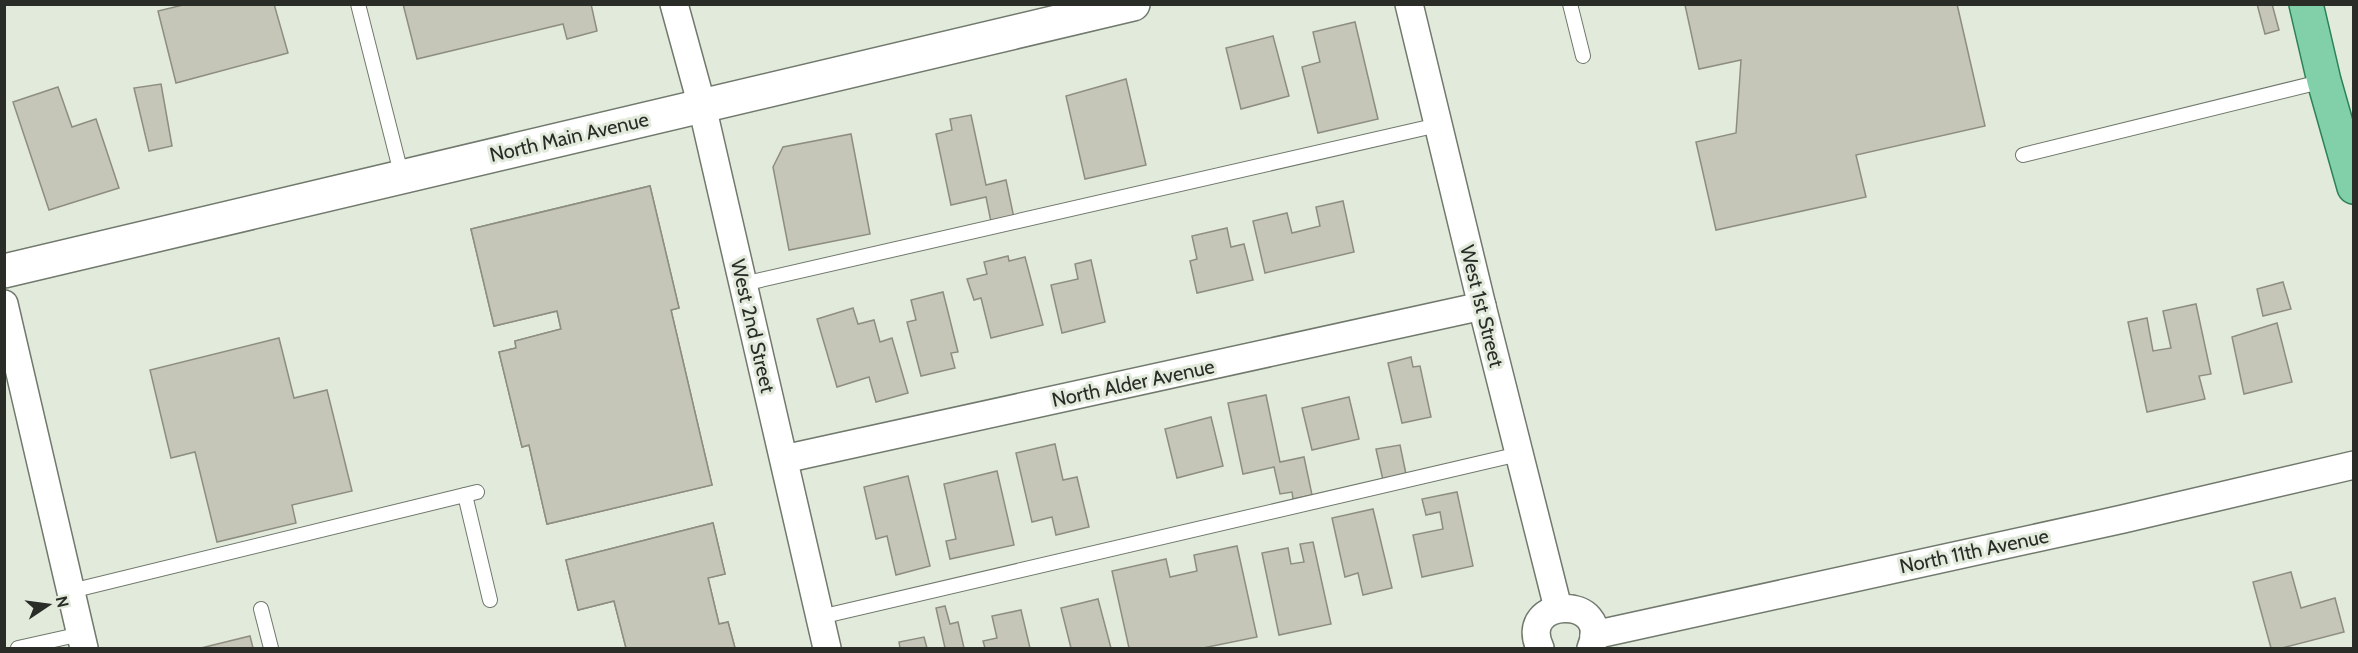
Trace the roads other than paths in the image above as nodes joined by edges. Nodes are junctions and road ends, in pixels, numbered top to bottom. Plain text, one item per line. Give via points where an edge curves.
1 (358, 4) edge
2 (674, 4) edge
3 (1133, 4) edge
4 (1409, 4) edge
5 (1570, 4) edge
6 (2306, 4) edge
7 (1583, 56) dead end
8 (2324, 81) junction
9 (702, 106) junction
10 (1438, 125) junction
11 (2023, 155) dead end
12 (402, 177) junction
13 (2354, 187) edge
14 (4, 271) edge
15 (743, 284) junction
16 (4, 304) edge
17 (1482, 306) junction
18 (1520, 454) junction
19 (784, 459) junction
20 (2354, 465) edge
21 (71, 591) junction
22 (490, 600) dead end
23 (1558, 608) junction
24 (261, 609) dead end
25 (820, 617) junction
26 (82, 641) edge
27 (1592, 642) edge
28 (1536, 647) edge
29 (18, 648) edge
30 (271, 648) edge
31 (827, 648) edge

1 - 12 lane
2 - 9 street, West 2nd Street
3 - 9 main road, North Main Avenue
4 - 10 street, West 1st Street
5 - 7 lane
6 - 8 main road
8 - 11 lane
8 - 13 main road
9 - 12 main road, North Main Avenue
9 - 15 street, West 2nd Street
10 - 15 lane
10 - 17 street, West 1st Street
12 - 14 main road, North Main Avenue
15 - 19 street, West 2nd Street
16 - 21 street
17 - 18 street, West 1st Street
17 - 19 street, North Alder Avenue
18 - 23 street, West 1st Street
18 - 25 lane
19 - 25 street, West 2nd Street
20 - 27 street, North 11th Avenue
21 - 22 lane via 471,494
21 - 26 street
23 - 27 street via 1585,615 1591,623
23 - 28 street via 1543,618
24 - 30 lane
25 - 31 street, West 2nd Street
26 - 29 lane

